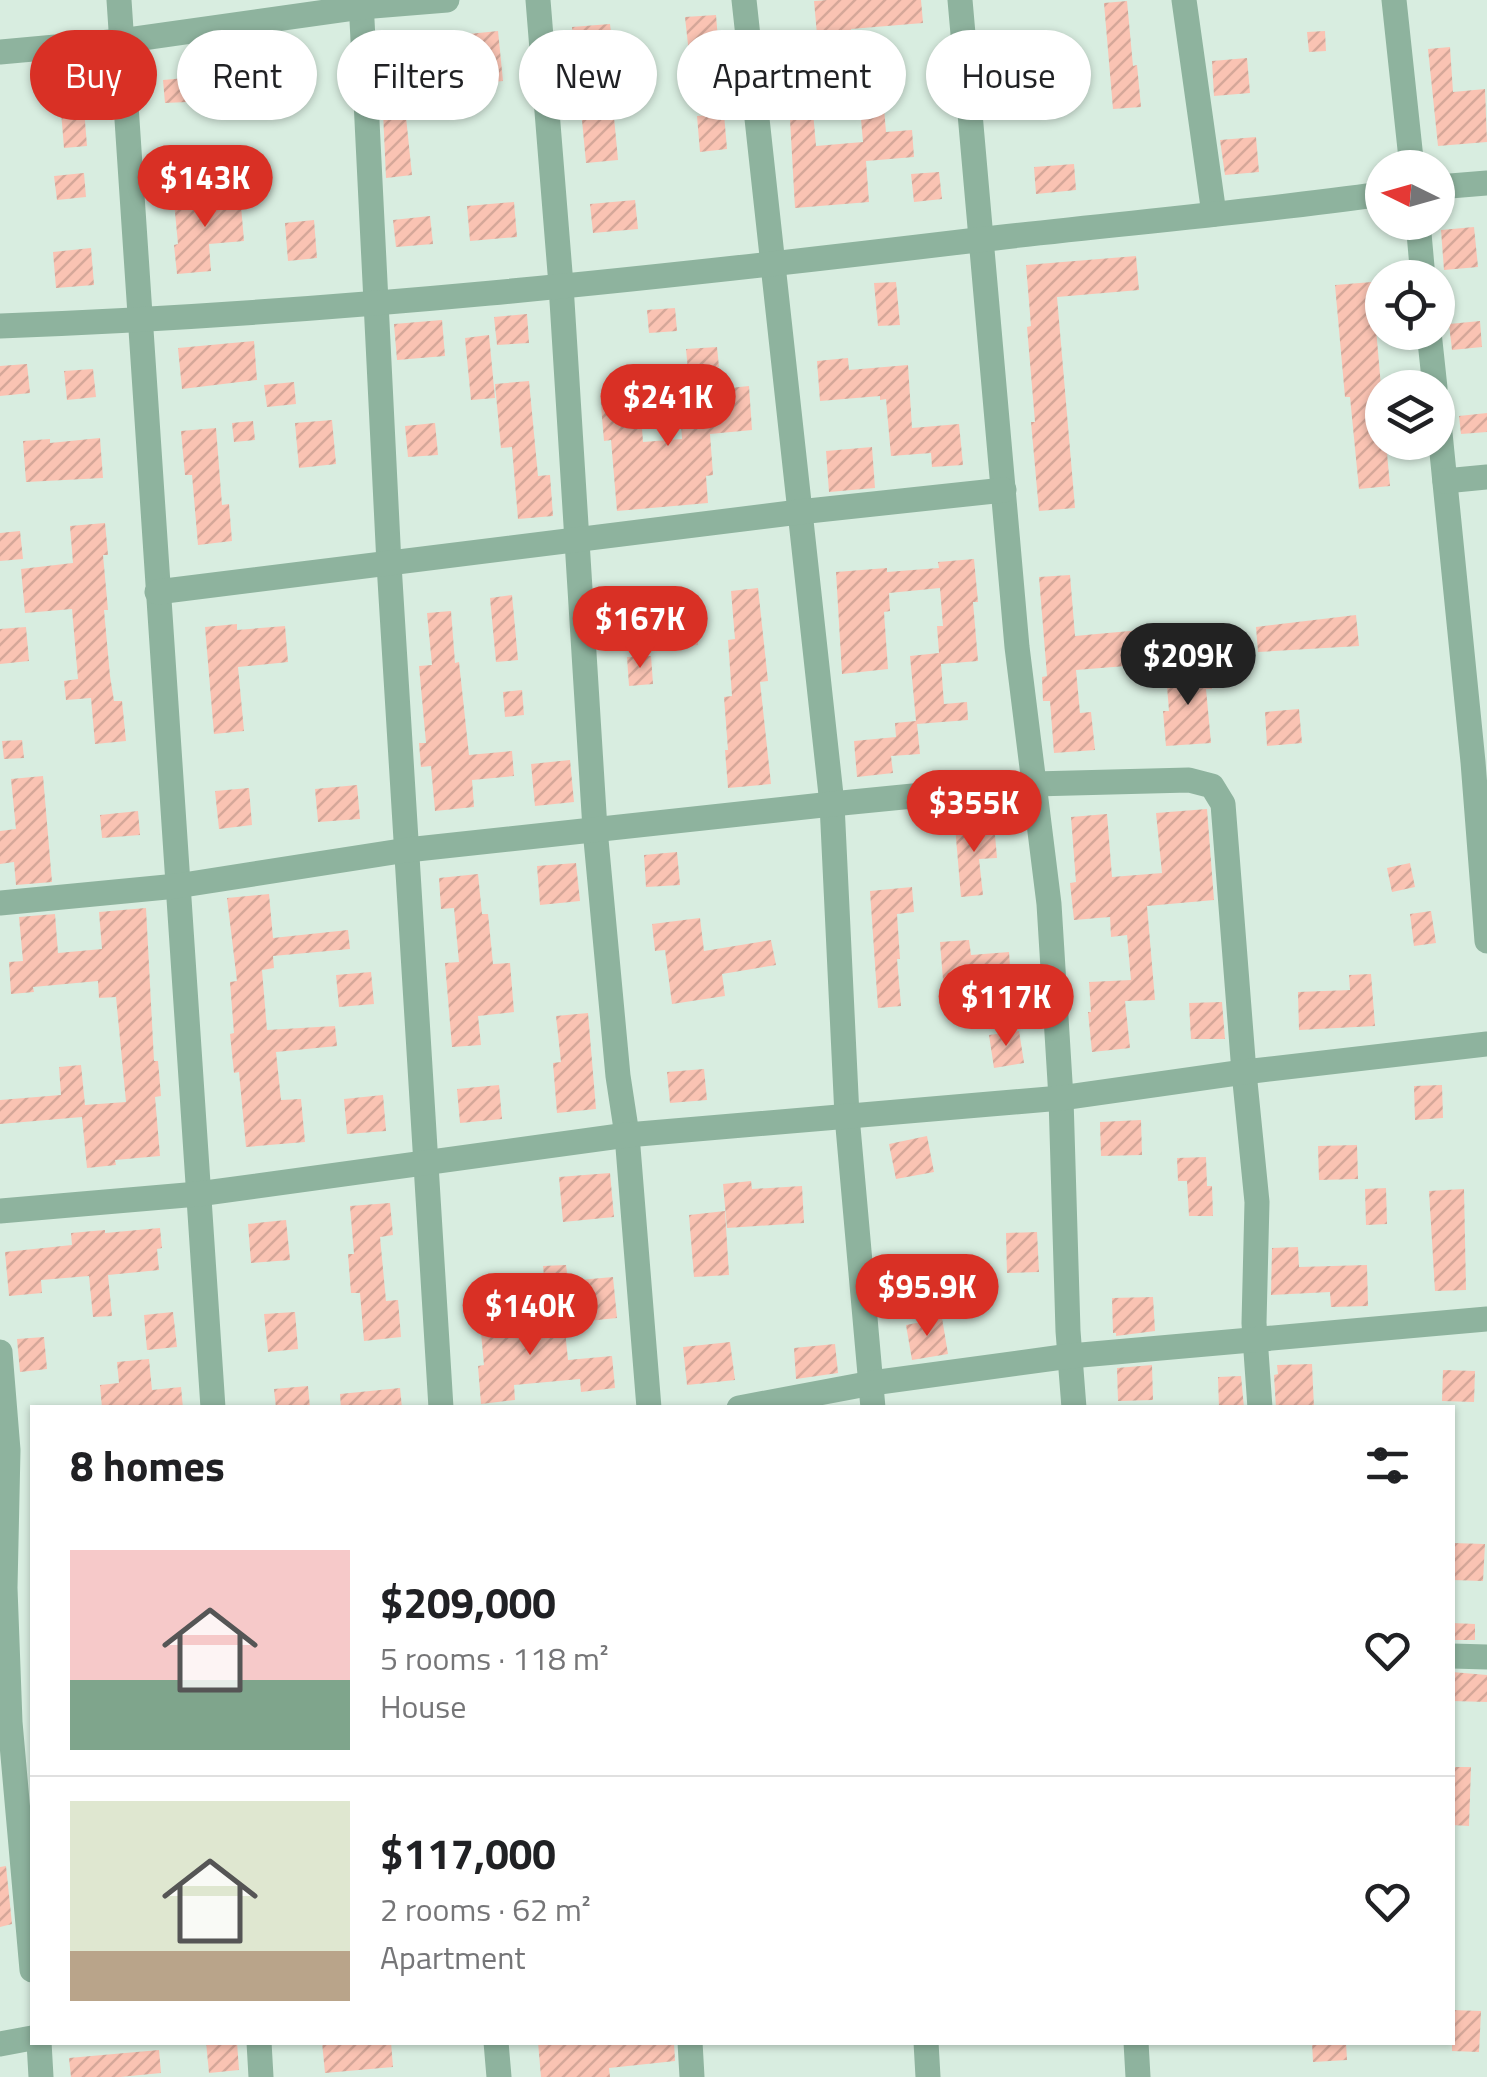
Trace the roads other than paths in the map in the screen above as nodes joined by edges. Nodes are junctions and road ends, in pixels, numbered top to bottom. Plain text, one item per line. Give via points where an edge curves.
1 (119, 0) edge
2 (447, 0) edge
3 (538, 0) edge
4 (744, 0) edge
5 (960, 0) edge
6 (1184, 0) edge
7 (1394, 0) edge
8 (361, 4) edge
9 (307, 8) edge
10 (120, 30) edge
11 (157, 35) edge
12 (30, 49) edge
13 (0, 52) edge
14 (126, 120) edge
15 (1410, 150) edge
16 (1487, 183) edge
17 (1455, 186) edge
18 (1365, 196) edge
19 (1214, 214) junction
20 (983, 240) junction
21 (772, 264) junction
22 (561, 285) junction
23 (375, 303) junction
24 (139, 321) junction
25 (0, 326) edge
26 (1442, 460) edge
27 (1487, 477) edge
28 (1444, 481) junction
29 (1004, 490) junction
30 (800, 512) junction
31 (576, 541) junction
32 (389, 564) junction
33 (158, 592) junction
34 (1480, 761) edge
35 (1034, 784) junction
36 (832, 804) junction
37 (595, 829) junction
38 (407, 850) junction
39 (177, 886) junction
40 (0, 903) edge
41 (1487, 941) edge
42 (1487, 1044) edge
43 (1244, 1072) junction
44 (1061, 1098) junction
45 (847, 1116) junction
46 (627, 1135) junction
47 (426, 1163) junction
48 (198, 1194) junction
49 (0, 1211) edge
50 (1487, 1319) edge
51 (1256, 1340) junction
52 (0, 1352) edge
53 (1070, 1356) junction
54 (872, 1395) edge
55 (214, 1405) edge
56 (442, 1405) edge
57 (649, 1405) edge
58 (770, 1405) edge
59 (1074, 1405) edge
60 (1260, 1405) edge
61 (13, 1503) edge
62 (1455, 1656) edge
63 (1487, 1657) edge
64 (30, 1947) edge
65 (30, 2041) edge
66 (0, 2044) edge
67 (37, 2045) edge
68 (259, 2045) edge
69 (496, 2045) edge
70 (690, 2045) edge
71 (926, 2045) edge
72 (1136, 2045) edge
73 (41, 2077) edge
74 (262, 2077) edge
75 (499, 2077) edge
76 (692, 2077) edge
77 (928, 2077) edge
78 (1138, 2077) edge

1 - 10 street
2 - 8 street
3 - 22 street
4 - 21 street
5 - 20 street
6 - 19 street
7 - 15 street
8 - 9 street
8 - 23 street
9 - 11 street
12 - 13 street
14 - 24 street
16 - 17 street
18 - 19 street
19 - 20 street
20 - 21 street
20 - 29 street
21 - 22 street
21 - 30 street
22 - 23 street
22 - 31 street
23 - 24 street
23 - 32 street
24 - 25 street
24 - 33 street
26 - 28 street
27 - 28 street
28 - 34 street
29 - 30 street
29 - 35 street
30 - 31 street
30 - 36 street
31 - 32 street
31 - 37 street
32 - 33 street
32 - 38 street
33 - 39 street
34 - 41 street
35 - 36 street
35 - 43 street via 1189,780 1212,786 1222,804
35 - 44 street
36 - 37 street
36 - 45 street
37 - 38 street
37 - 46 street
38 - 39 street
38 - 47 street
39 - 40 street
39 - 48 street
42 - 43 street
43 - 44 street
43 - 51 street via 1257,1202
44 - 45 street
44 - 53 street
45 - 46 street
45 - 54 street
46 - 47 street
46 - 57 street
47 - 48 street
47 - 56 street
48 - 49 street
48 - 55 street
50 - 51 street
51 - 53 street
51 - 60 street
52 - 61 street
53 - 54 street
53 - 59 street
54 - 58 street
61 - 64 street via 5,1588 10,1722
62 - 63 street
65 - 66 street
67 - 73 street
68 - 74 street
69 - 75 street
70 - 76 street
71 - 77 street
72 - 78 street

